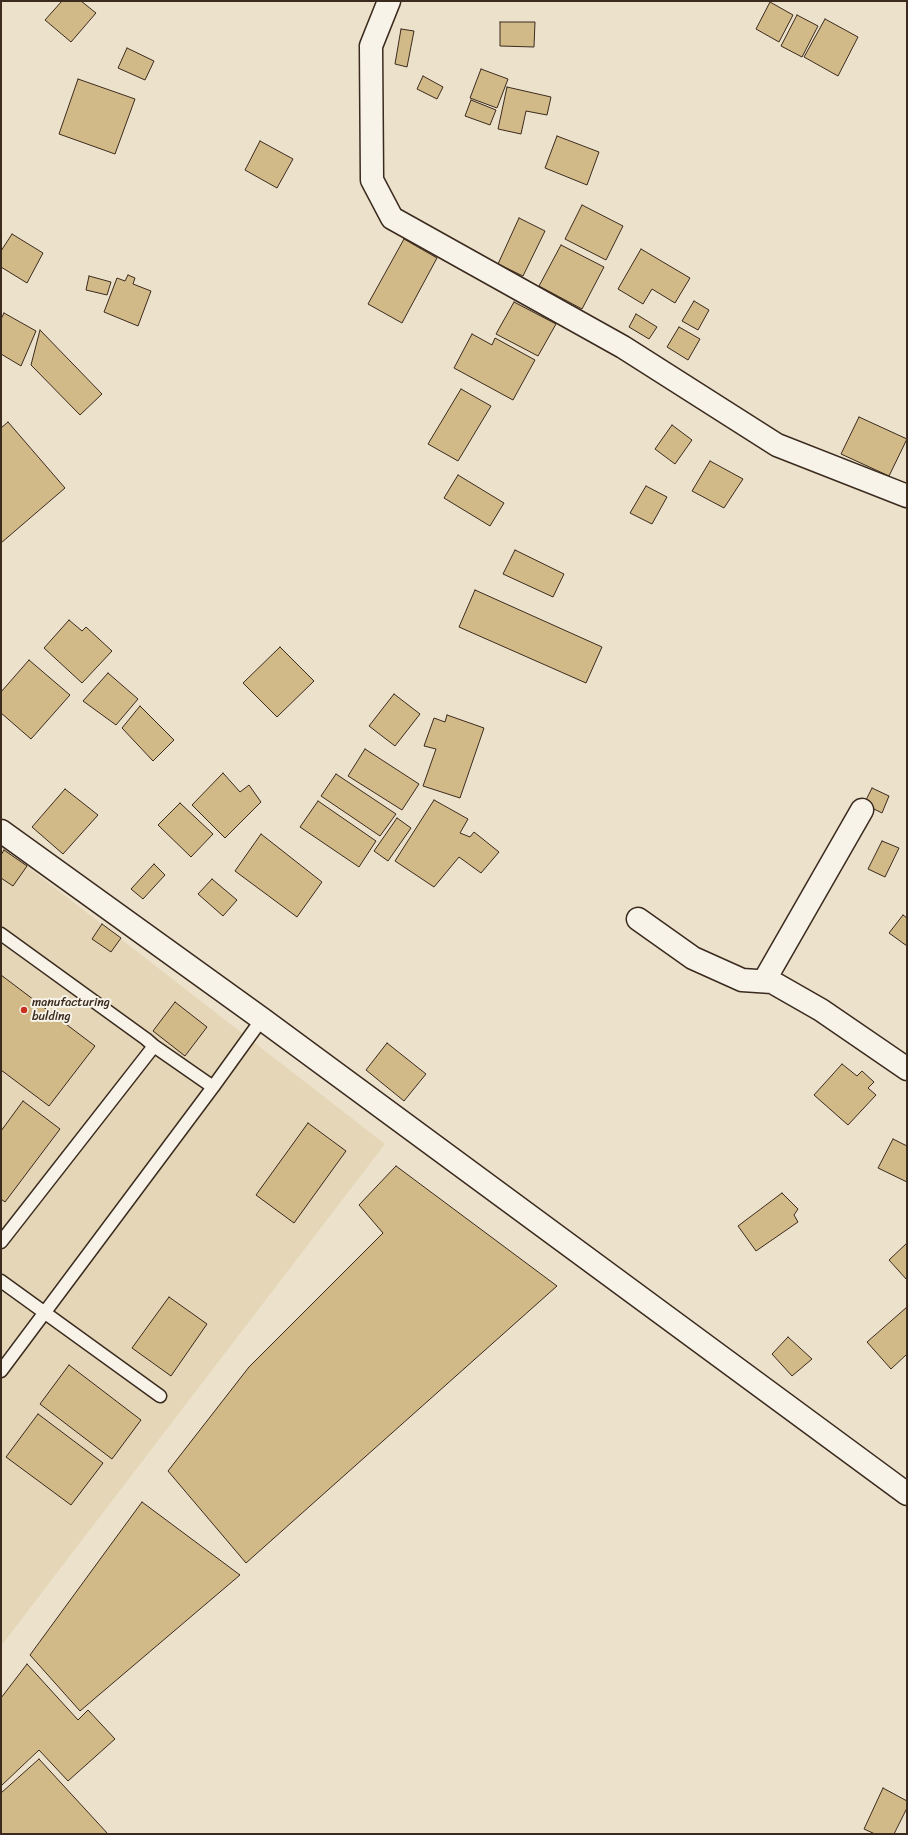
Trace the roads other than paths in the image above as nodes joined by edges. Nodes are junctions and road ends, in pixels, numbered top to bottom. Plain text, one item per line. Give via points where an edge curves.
1 (389, 1) edge
2 (907, 496) edge
3 (862, 810) dead end
4 (1, 831) edge
5 (638, 919) dead end
6 (1, 934) edge
7 (764, 981) junction
8 (262, 1019) junction
9 (154, 1046) junction
10 (907, 1069) edge
11 (212, 1087) junction
12 (1, 1242) edge
13 (1, 1281) edge
14 (45, 1313) junction
15 (1, 1371) edge
16 (160, 1396) dead end
17 (907, 1494) edge

1 - 2 street via 371,46 372,180 392,218 623,347 777,445
3 - 7 street
4 - 8 street
5 - 7 street via 693,958 742,980
6 - 9 lane
7 - 10 street via 772,982 821,1010
8 - 11 lane
8 - 17 street
9 - 11 lane
9 - 12 lane
11 - 14 lane
13 - 14 lane
14 - 15 lane
14 - 16 lane

